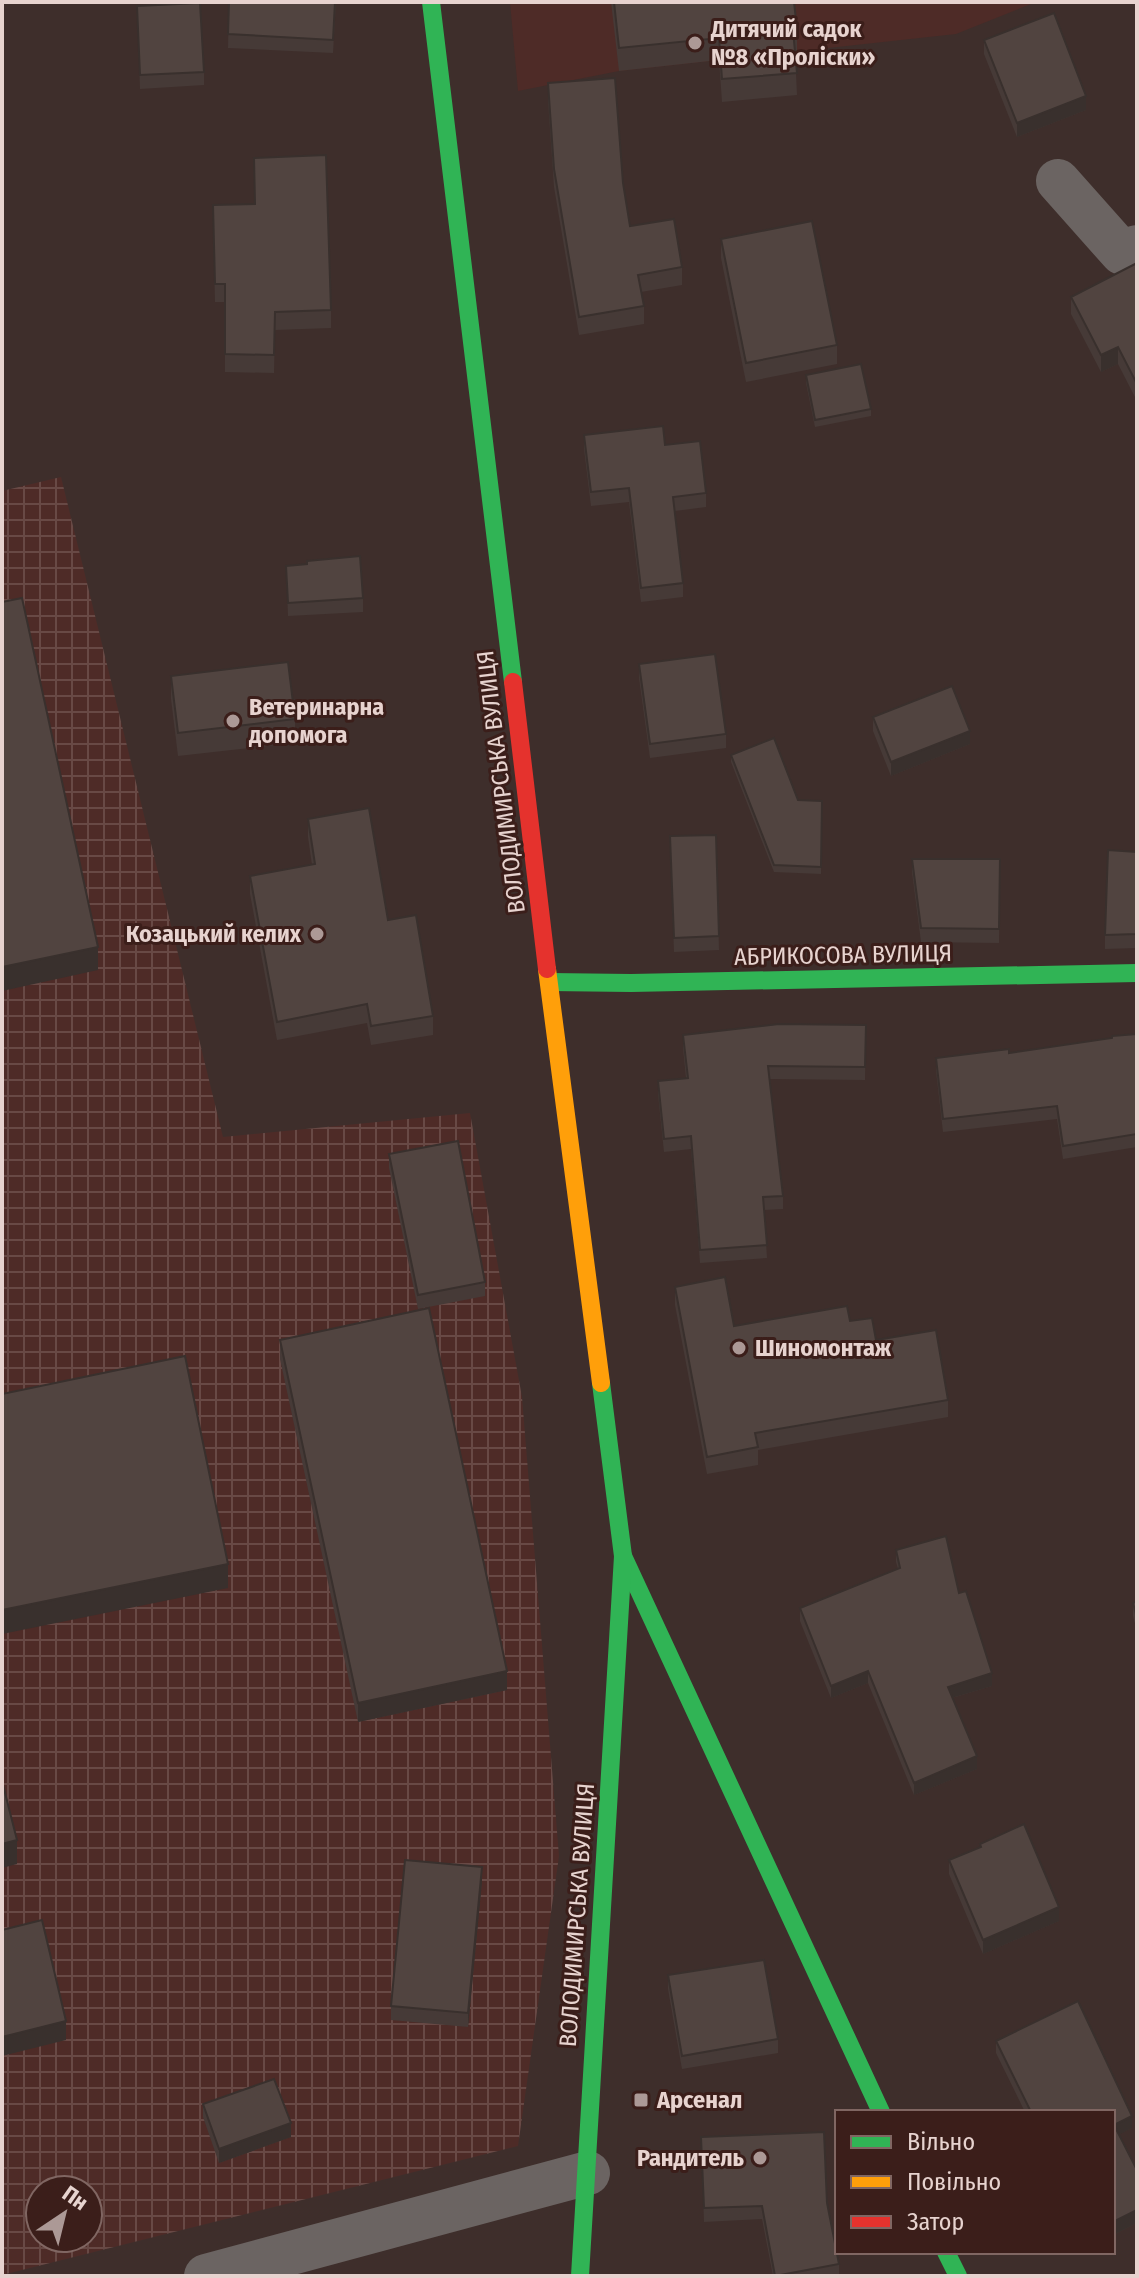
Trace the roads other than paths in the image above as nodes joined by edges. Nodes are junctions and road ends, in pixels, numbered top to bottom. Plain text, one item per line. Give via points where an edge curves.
1 (431, 2) edge
2 (1058, 181) dead end
3 (1137, 247) edge
4 (1137, 973) edge
5 (549, 982) junction
6 (623, 1556) junction
7 (880, 2110) edge
8 (588, 2173) junction
9 (947, 2254) edge
10 (206, 2276) edge
11 (580, 2276) edge
12 (958, 2276) edge

1 - 5 main road, ВОЛОДИМИРСЬКА ВУЛИЦЯ
2 - 3 street via 1122,253
4 - 5 main road, АБРИКОСОВА ВУЛИЦЯ
5 - 6 main road, ВОЛОДИМИРСЬКА ВУЛИЦЯ
6 - 7 main road, ВОЛОДИМИРСЬКА ВУЛИЦЯ
6 - 8 main road, ВОЛОДИМИРСЬКА ВУЛИЦЯ
8 - 10 street
8 - 11 main road, ВОЛОДИМИРСЬКА ВУЛИЦЯ
9 - 12 main road

